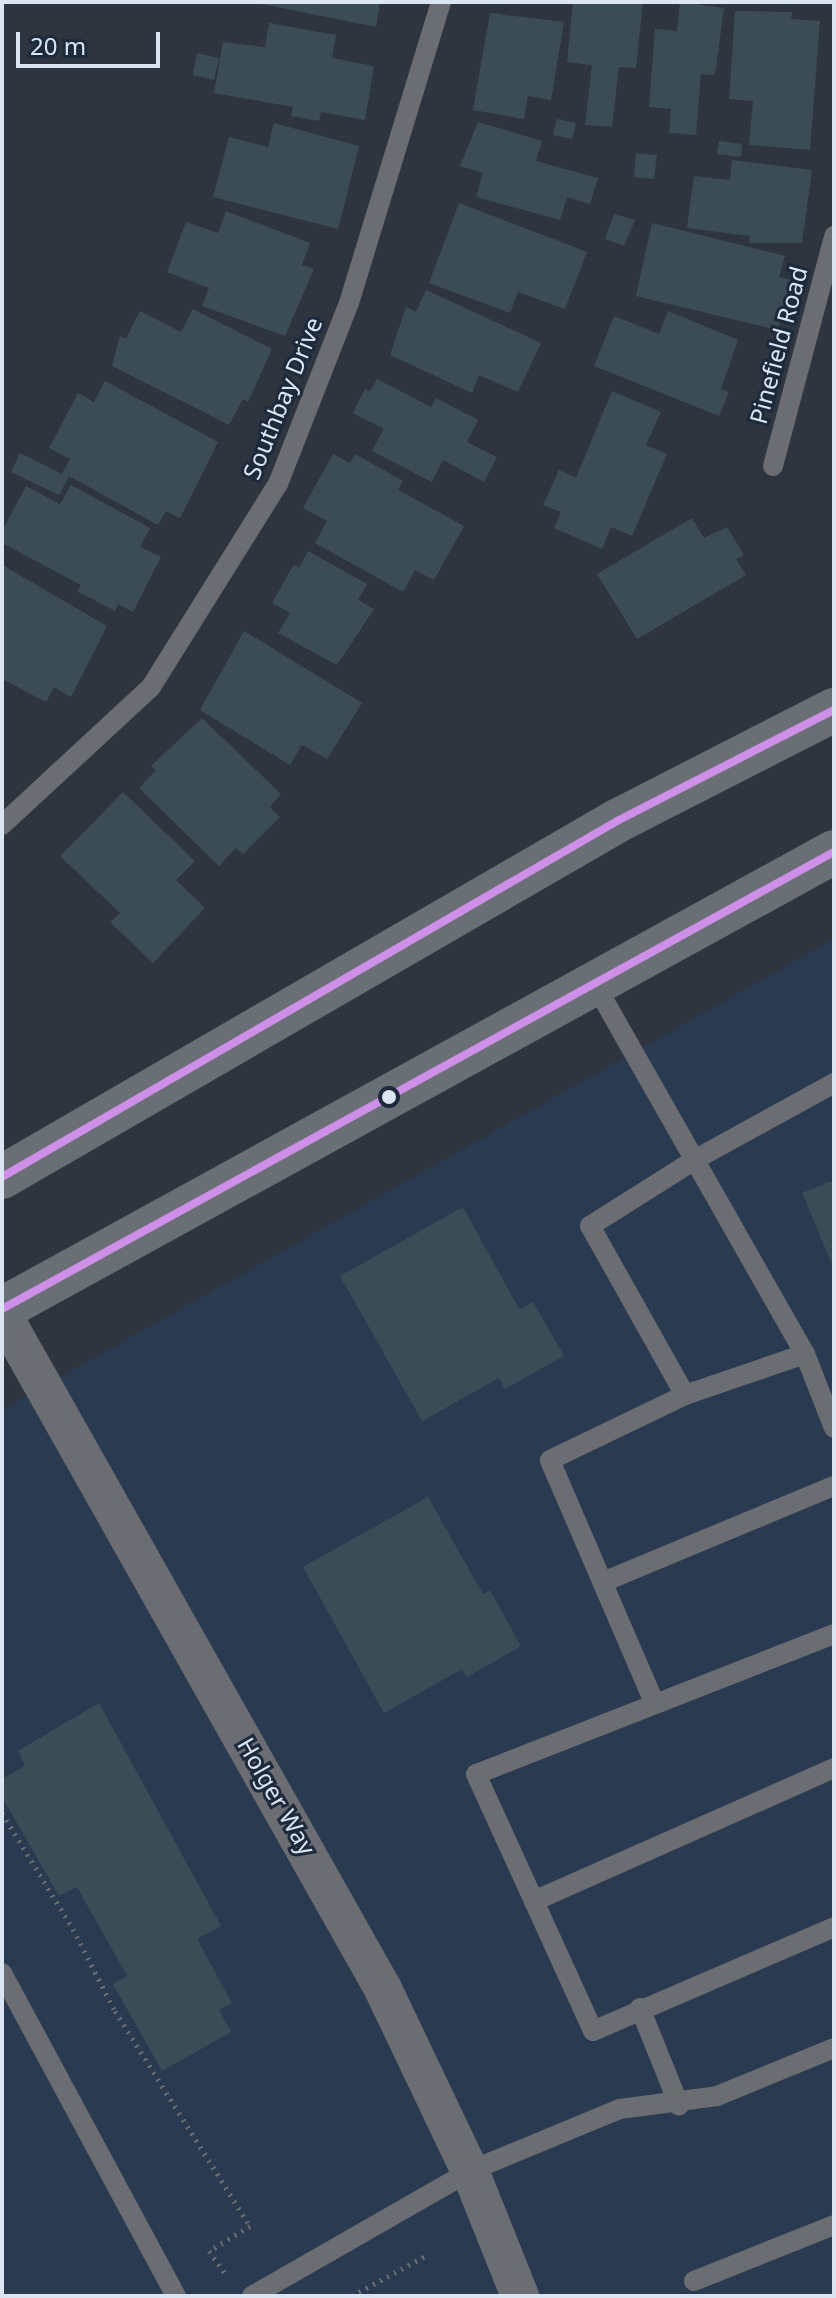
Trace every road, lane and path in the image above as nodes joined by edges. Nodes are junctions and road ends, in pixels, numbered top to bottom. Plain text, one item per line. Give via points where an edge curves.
1 (441, 2) edge
2 (834, 236) edge
3 (773, 466) dead end
4 (834, 710) edge
5 (2, 825) edge
6 (834, 852) edge
7 (593, 980) junction
8 (834, 1083) edge
9 (696, 1159) junction
10 (2, 1177) edge
11 (2, 1311) edge
12 (805, 1354) junction
13 (685, 1395) junction
14 (834, 1428) edge
15 (834, 1486) edge
16 (603, 1582) junction
17 (834, 1634) edge
18 (654, 1702) junction
19 (834, 1768) edge
20 (2, 1813) edge
21 (534, 1901) junction
22 (834, 1927) edge
23 (2, 1973) edge
24 (640, 2008) junction
25 (834, 2048) edge
26 (679, 2105) junction
27 (470, 2171) junction
28 (834, 2225) edge
29 (425, 2256) dead end
30 (224, 2272) dead end
31 (694, 2281) dead end
32 (176, 2296) edge
33 (252, 2296) edge
34 (352, 2296) edge
35 (520, 2296) edge

1 - 5 lane, Southbay Drive via 349,303 278,484 151,687
2 - 3 lane, Pinefield Road
4 - 10 main road via 617,821
6 - 7 main road
7 - 9 lane
7 - 11 main road
8 - 9 lane
9 - 12 lane
9 - 13 lane via 590,1226
11 - 27 street, Holger Way via 341,1911
12 - 13 lane
12 - 14 lane
13 - 16 lane via 550,1460
15 - 16 lane
16 - 18 lane
17 - 18 lane
18 - 21 lane via 476,1774
19 - 21 lane
20 - 30 path via 73,1929 115,2011 250,2226 209,2251
21 - 24 lane via 593,2031
22 - 24 lane
23 - 32 lane
24 - 26 lane
25 - 26 lane via 717,2096
26 - 27 lane via 620,2109
27 - 33 lane
27 - 35 street, Holger Way
28 - 31 lane
29 - 34 path

